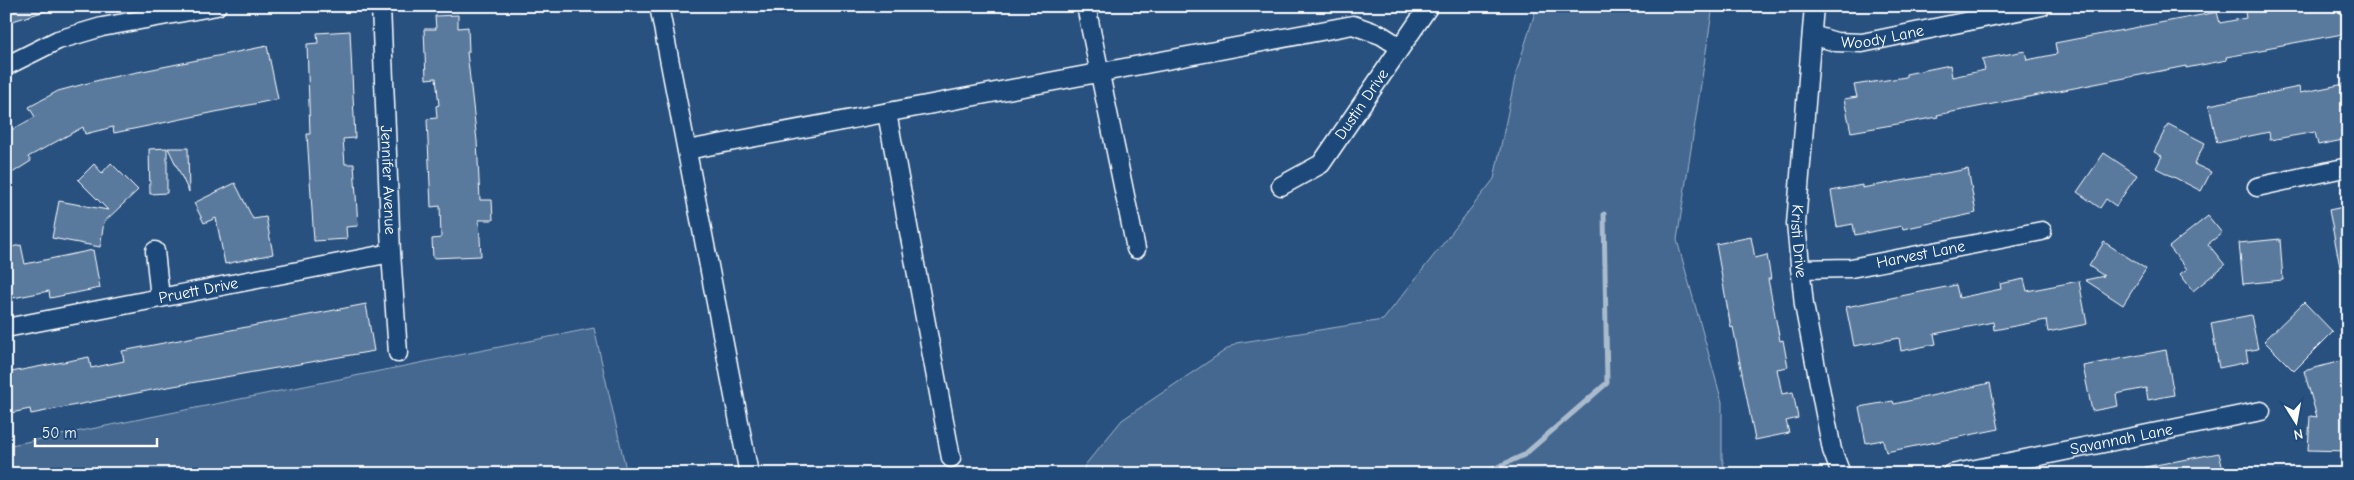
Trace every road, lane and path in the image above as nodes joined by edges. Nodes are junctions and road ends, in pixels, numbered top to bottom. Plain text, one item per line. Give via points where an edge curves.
1 (217, 6) edge
2 (381, 6) edge
3 (659, 6) edge
4 (1086, 6) edge
5 (1429, 6) edge
6 (1814, 6) edge
7 (2042, 6) edge
8 (1812, 35) junction
9 (1400, 47) junction
10 (6, 66) edge
11 (1100, 73) junction
12 (887, 113) junction
13 (688, 150) junction
14 (2348, 167) edge
15 (1281, 186) dead end
16 (2257, 187) dead end
17 (2042, 231) dead end
18 (1136, 249) dead end
19 (155, 251) dead end
20 (390, 254) junction
21 (1800, 269) junction
22 (160, 298) junction
23 (6, 328) edge
24 (398, 352) dead end
25 (2261, 410) dead end
26 (951, 458) dead end
27 (749, 474) edge
28 (1841, 474) edge
29 (1951, 474) edge

1 - 10 street via 67,37
2 - 20 street, Jennifer Avenue
3 - 13 street
4 - 11 street
5 - 9 street, Dustin Drive
6 - 8 street, Kristi Drive
7 - 8 street, Woody Lane via 1862,43 1836,42
8 - 21 street, Kristi Drive via 1796,224
9 - 11 street via 1353,24
9 - 15 street, Dustin Drive via 1321,164
11 - 12 street
11 - 18 street
12 - 13 street
12 - 26 street
13 - 27 street
14 - 16 street
17 - 21 street, Harvest Lane via 1851,268
19 - 22 street
20 - 22 street, Pruett Drive
20 - 24 street, Jennifer Avenue
21 - 28 street, Kristi Drive via 1832,450
22 - 23 street, Pruett Drive
25 - 29 street, Savannah Lane

